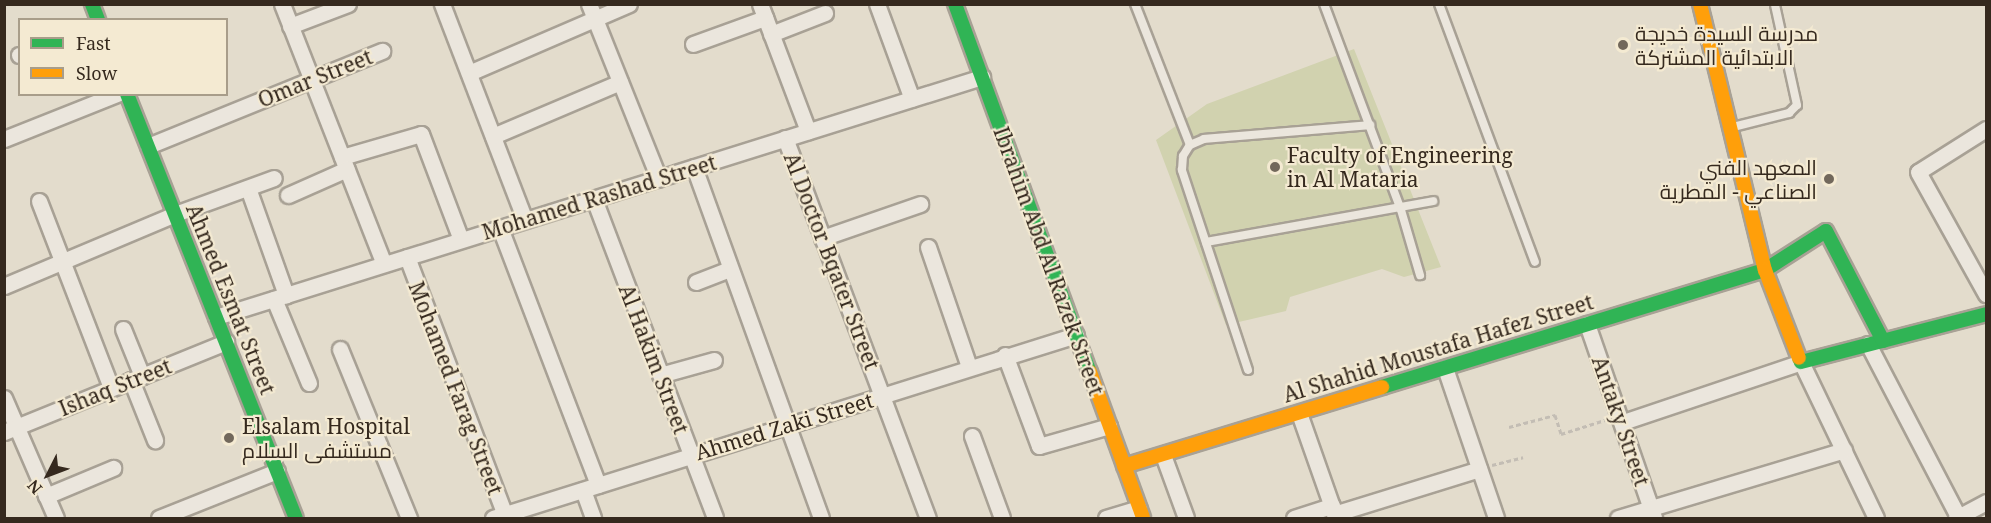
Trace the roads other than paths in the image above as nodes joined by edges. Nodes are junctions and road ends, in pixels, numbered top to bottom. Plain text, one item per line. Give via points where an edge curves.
1 (282, 4) edge
2 (348, 4) edge
3 (442, 4) edge
4 (629, 4) edge
5 (877, 4) edge
6 (955, 4) edge
7 (1135, 4) edge
8 (1324, 4) edge
9 (1439, 4) edge
10 (1700, 4) edge
11 (1775, 5) edge
12 (762, 11) edge
13 (592, 12) edge
14 (825, 14) dead end
15 (290, 26) junction
16 (771, 34) junction
17 (693, 44) dead end
18 (382, 51) dead end
19 (469, 73) junction
20 (982, 77) junction
21 (311, 80) junction
22 (620, 82) junction
23 (112, 96) edge
24 (128, 96) edge
25 (912, 99) junction
26 (1370, 125) junction
27 (1730, 128) junction
28 (1986, 129) edge
29 (808, 132) junction
30 (5, 136) edge
31 (493, 136) junction
32 (785, 138) junction
33 (1191, 145) junction
34 (148, 146) junction
35 (344, 163) junction
36 (694, 167) junction
37 (274, 178) dead end
38 (658, 178) junction
39 (248, 188) junction
40 (288, 195) dead end
41 (594, 199) junction
42 (39, 201) dead end
43 (1433, 201) dead end
44 (920, 204) dead end
45 (1401, 210) junction
46 (175, 214) junction
47 (525, 220) junction
48 (500, 228) junction
49 (822, 238) junction
50 (461, 240) junction
51 (1206, 242) junction
52 (928, 247) dead end
53 (407, 257) junction
54 (62, 262) junction
55 (1535, 262) dead end
56 (384, 264) junction
57 (730, 269) junction
58 (1765, 270) junction
59 (1420, 275) dead end
60 (696, 282) dead end
61 (4, 286) edge
62 (1986, 294) edge
63 (280, 297) junction
64 (1986, 314) edge
65 (216, 317) junction
66 (1587, 324) junction
67 (123, 329) dead end
68 (1076, 335) junction
69 (1883, 341) junction
70 (226, 342) junction
71 (1868, 345) junction
72 (340, 349) dead end
73 (1005, 356) junction
74 (714, 360) dead end
75 (1801, 362) junction
76 (969, 367) junction
77 (1445, 368) junction
78 (1248, 370) dead end
79 (660, 375) junction
80 (137, 378) junction
81 (309, 383) dead end
82 (111, 388) junction
83 (884, 395) junction
84 (4, 398) edge
85 (1299, 413) junction
86 (1622, 419) junction
87 (784, 426) junction
88 (1109, 426) junction
89 (10, 429) edge
90 (972, 436) dead end
91 (155, 440) dead end
92 (1844, 450) junction
93 (691, 455) junction
94 (1163, 455) junction
95 (1124, 466) junction
96 (113, 468) dead end
97 (1479, 469) junction
98 (277, 471) junction
99 (598, 485) junction
100 (583, 490) junction
101 (46, 496) junction
102 (1986, 502) edge
103 (1141, 513) edge
104 (1334, 513) edge
105 (1653, 514) edge
106 (501, 517) edge
107 (1958, 518) edge
108 (56, 519) edge
109 (159, 519) edge
110 (296, 519) edge
111 (409, 519) edge
112 (593, 519) edge
113 (715, 519) edge
114 (821, 519) edge
115 (928, 519) edge
116 (1002, 519) edge
117 (1106, 519) edge
118 (1186, 519) edge
119 (1294, 519) edge
120 (1496, 519) edge
121 (1618, 519) edge
122 (1876, 519) edge

1 - 15 street
2 - 15 street
3 - 19 street
4 - 13 street
5 - 25 street
6 - 20 street, Ibrahim Abd Al Razek Street
7 - 33 lane
8 - 26 lane
9 - 55 lane
10 - 27 street
11 - 27 lane via 1797,105 1789,113
12 - 16 street
12 - 17 street
13 - 19 street
13 - 22 street
14 - 16 street
15 - 21 street
16 - 29 street
18 - 21 street, Omar Street
19 - 31 street
20 - 25 street, Mohamed Rashad Street
20 - 68 street, Ibrahim Abd Al Razek Street
21 - 34 street, Omar Street
21 - 35 street
22 - 31 street
22 - 38 street
23 - 30 street
24 - 34 street, Ahmed Esmat Street
25 - 29 street, Mohamed Rashad Street
26 - 33 lane via 1204,139
26 - 45 lane
27 - 58 street
28 - 62 street via 1918,172
29 - 32 street, Mohamed Rashad Street
31 - 47 street
32 - 36 street, Mohamed Rashad Street
32 - 49 street, Al Doctor Bqater Street
33 - 51 lane via 1183,156 1182,170
34 - 46 street, Ahmed Esmat Street
35 - 40 street
35 - 50 street via 421,134
35 - 56 street
36 - 38 street, Mohamed Rashad Street
36 - 57 street
37 - 39 street
38 - 41 street, Mohamed Rashad Street
39 - 46 street
39 - 63 street
41 - 47 street, Mohamed Rashad Street
41 - 79 street, Al Hakim Street
42 - 54 street
43 - 45 lane
44 - 49 street
45 - 51 lane
45 - 59 lane
46 - 54 street
46 - 65 street, Ahmed Esmat Street
47 - 48 street, Mohamed Rashad Street
48 - 50 street, Mohamed Rashad Street
48 - 99 street
49 - 83 street, Al Doctor Bqater Street
50 - 53 street, Mohamed Rashad Street
51 - 78 lane
52 - 76 street
53 - 56 street, Mohamed Rashad Street
53 - 106 street, Mohamed Farag Street
54 - 61 street
54 - 82 street
56 - 63 street, Mohamed Rashad Street
57 - 60 street
57 - 87 street
58 - 66 street, Al Shahid Moustafa Hafez Street
58 - 69 street, Al Shahid Moustafa Hafez Street via 1826,231
58 - 75 street
63 - 65 street, Mohamed Rashad Street
63 - 81 street
64 - 69 street
65 - 70 street, Ahmed Esmat Street
66 - 77 street, Al Shahid Moustafa Hafez Street
66 - 86 street, Antaky Street
67 - 80 street
68 - 73 street, Ahmed Zaki Street
68 - 88 street, Ibrahim Abd Al Razek Street
69 - 71 street
70 - 80 street, Ishaq Street
70 - 98 street, Ahmed Esmat Street
71 - 75 street
71 - 107 street
72 - 111 street
73 - 76 street, Ahmed Zaki Street
73 - 88 street via 1039,447
74 - 79 street
75 - 86 street
75 - 92 street
76 - 83 street, Ahmed Zaki Street
77 - 85 street, Al Shahid Moustafa Hafez Street
77 - 97 street
79 - 93 street, Al Hakim Street
80 - 82 street, Ishaq Street
80 - 91 street
82 - 89 street, Ishaq Street
83 - 87 street, Ahmed Zaki Street
83 - 115 street, Al Doctor Bqater Street
84 - 89 street
85 - 94 street, Al Shahid Moustafa Hafez Street
85 - 104 street
86 - 105 street, Antaky Street
87 - 93 street, Ahmed Zaki Street
87 - 114 street
88 - 95 street, Ibrahim Abd Al Razek Street
89 - 101 street
90 - 116 street
92 - 105 street
92 - 122 street
93 - 99 street, Ahmed Zaki Street
93 - 113 street, Al Hakim Street
94 - 95 street, Al Shahid Moustafa Hafez Street
94 - 118 street
95 - 103 street, Ibrahim Abd Al Razek Street
96 - 101 street
97 - 104 street
97 - 120 street
98 - 109 street
98 - 110 street, Ahmed Esmat Street
99 - 100 street, Ahmed Zaki Street
100 - 106 street, Ahmed Zaki Street
100 - 112 street
101 - 108 street
102 - 107 street
103 - 117 street
104 - 119 street
105 - 121 street

